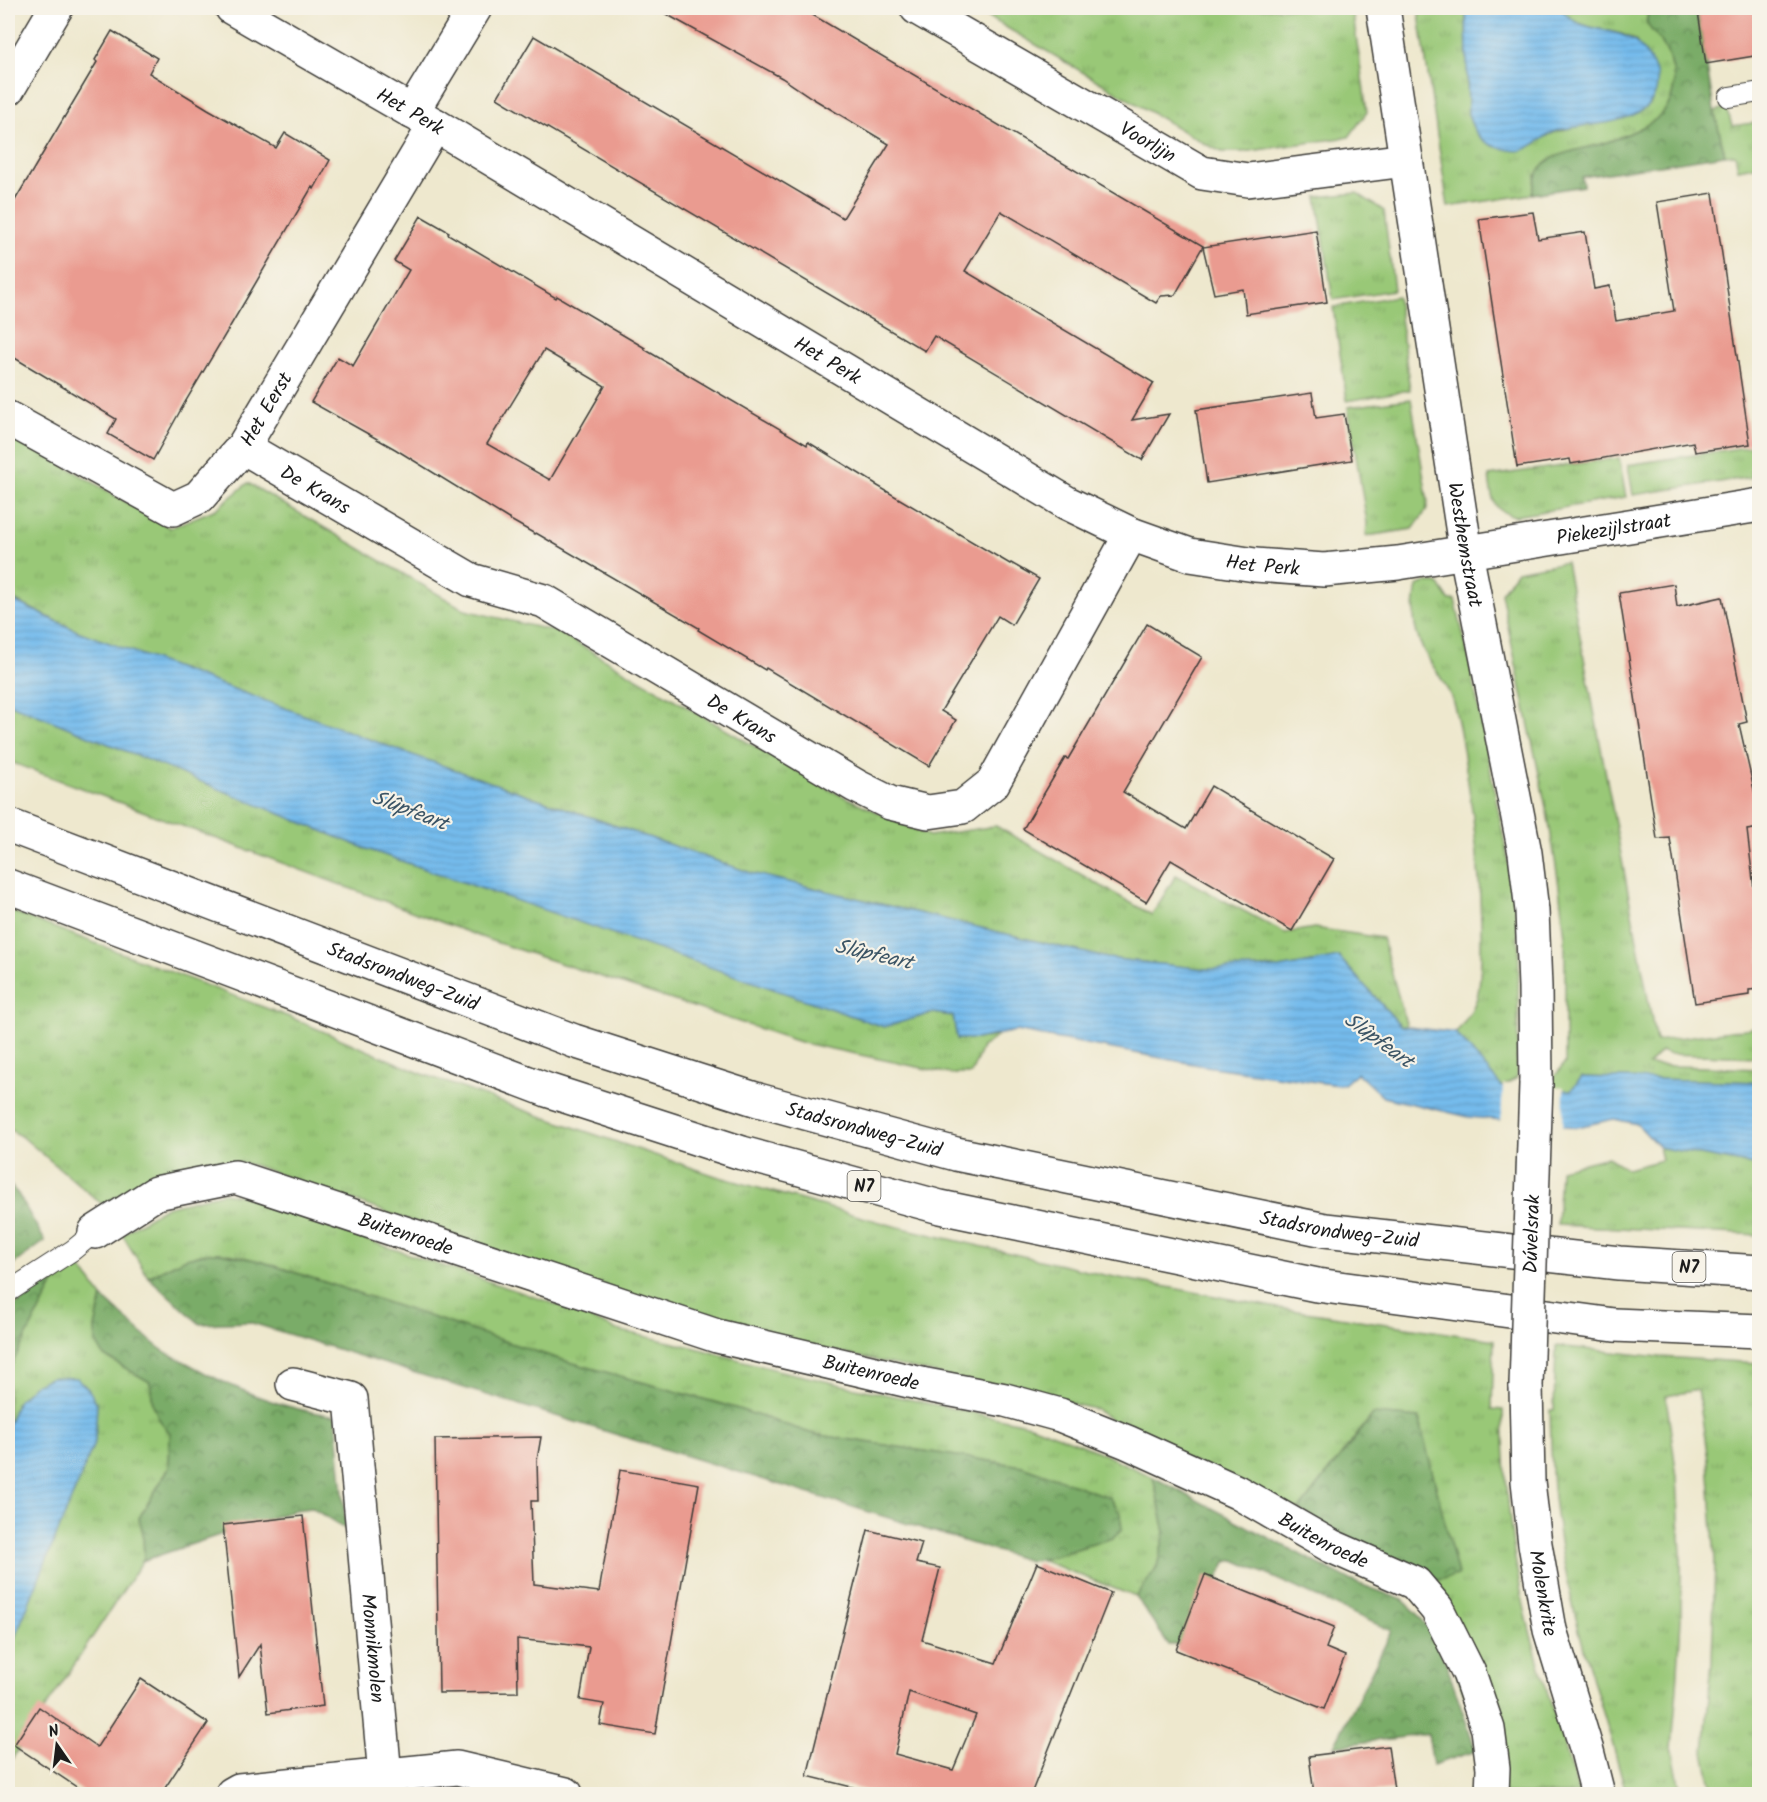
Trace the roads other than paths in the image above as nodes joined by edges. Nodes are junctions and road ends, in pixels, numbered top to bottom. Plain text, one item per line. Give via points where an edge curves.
1 (56, 8) edge
2 (232, 8) edge
3 (475, 8) edge
4 (917, 8) edge
5 (1383, 8) edge
6 (8, 88) edge
7 (1760, 93) edge
8 (1729, 97) dead end
9 (424, 119) junction
10 (1406, 160) junction
11 (8, 418) edge
12 (243, 447) junction
13 (1760, 506) edge
14 (1131, 534) junction
15 (1466, 553) junction
16 (8, 825) edge
17 (8, 886) edge
18 (1536, 1083) joint
19 (95, 1232) joint
20 (1760, 1272) edge
21 (8, 1292) edge
22 (1760, 1331) edge
23 (293, 1384) dead end
24 (1526, 1386) joint
25 (385, 1776) junction
26 (232, 1794) edge
27 (566, 1794) edge
28 (1492, 1794) edge
29 (1598, 1794) edge

1 - 6 main road
2 - 9 main road, Het Perk
3 - 9 main road, Het Eerst
4 - 10 main road, Voorlijn via 1202,173 1248,180
5 - 10 main road, Westhemstraat
7 - 8 lane
9 - 12 main road, Het Eerst
9 - 14 main road, Het Perk via 1067,503
10 - 15 main road, Westhemstraat
11 - 12 main road, Het Eerst via 173,509 199,497
12 - 14 main road, De Krans via 471,580 544,601 856,786 890,803 928,812 963,807 993,783
13 - 15 main road, Piekezijlstraat
14 - 15 main road, Het Perk via 1190,555 1324,570
15 - 18 main road, Westhemstraat via 1525,853 1532,911
16 - 20 main road, Stadsrondweg-Zuid / N7 via 574,1041 758,1100 956,1154 1325,1230 1619,1263
17 - 22 main road, N7 via 546,1090 742,1153 940,1207 1317,1285 1614,1325
18 - 24 main road, Dúvelsrak, bridge
19 - 21 lane
19 - 28 main road, Buitenroede via 156,1193 235,1177 717,1336 1060,1415 1237,1492 1331,1546 1414,1583 1437,1609 1469,1673 1488,1729
23 - 25 main road, Monnikmolen via 351,1399
24 - 29 main road, Molenkrite via 1528,1481 1550,1630
25 - 26 main road via 238,1790
25 - 27 main road via 457,1768

